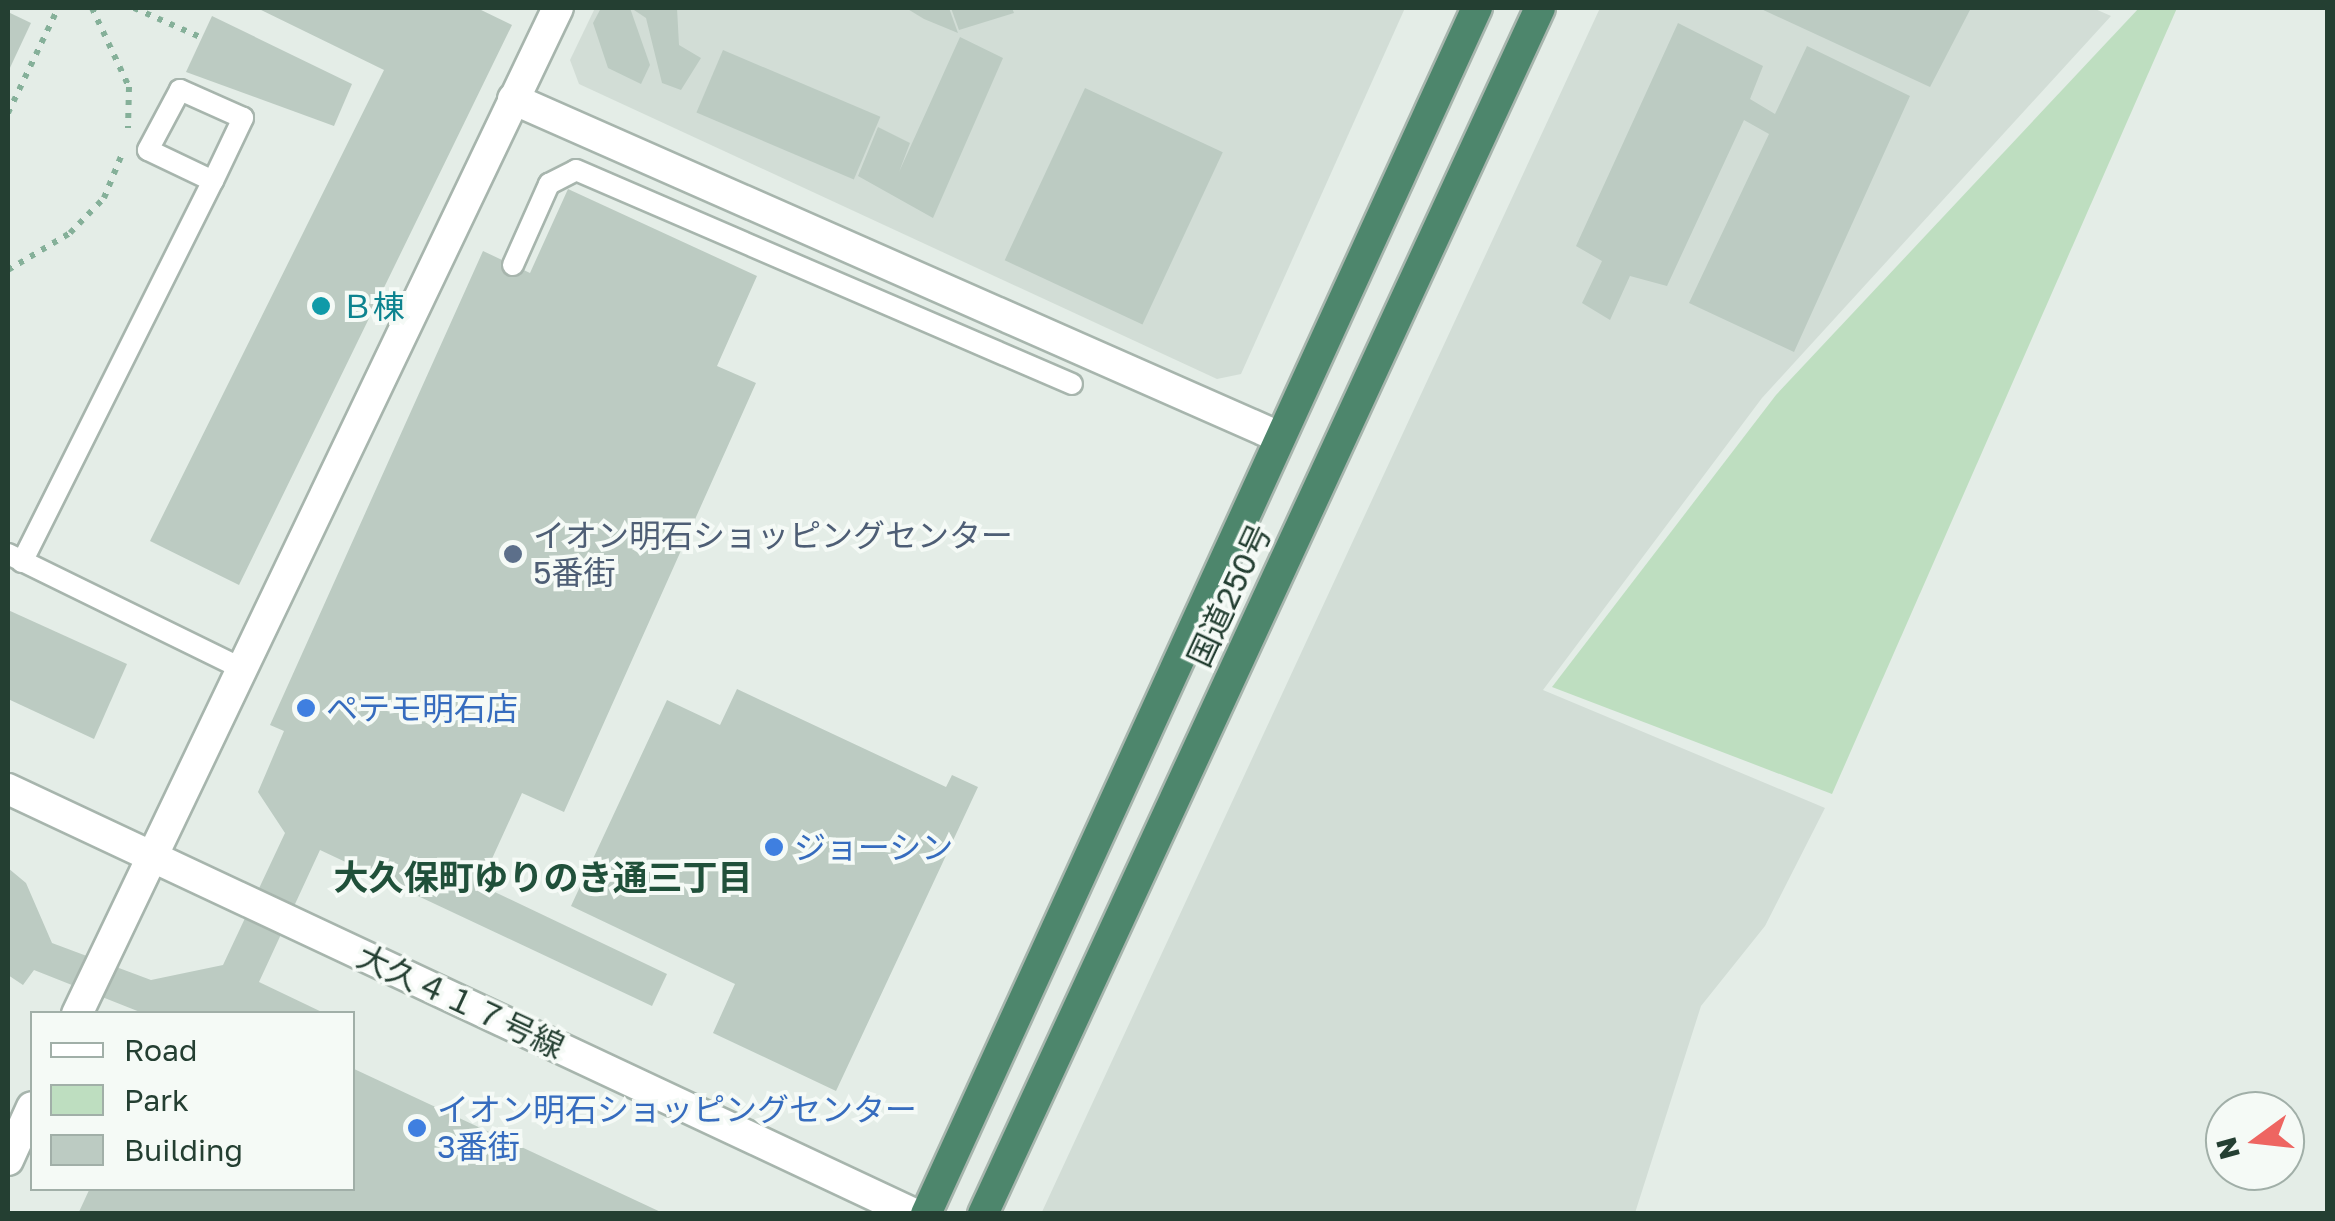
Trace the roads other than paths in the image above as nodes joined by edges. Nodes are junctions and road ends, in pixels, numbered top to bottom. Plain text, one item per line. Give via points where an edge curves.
1 (558, 8) edge
2 (1477, 8) edge
3 (1540, 8) edge
4 (513, 99) junction
5 (213, 181) junction
6 (513, 265) dead end
7 (1072, 384) dead end
8 (1277, 436) junction
9 (15, 558) edge
10 (243, 669) junction
11 (8, 790) edge
12 (152, 856) junction
13 (78, 1011) edge
14 (30, 1111) edge
15 (8, 1160) edge
16 (914, 1214) edge
17 (926, 1214) edge
18 (983, 1214) edge

1 - 4 street
2 - 8 highway, 国道250号
3 - 18 highway, 国道250号
4 - 8 street
4 - 10 street
5 - 5 lane via 242,118 180,90 148,150
5 - 9 lane
6 - 7 lane via 549,184 576,170
8 - 17 highway, 国道250号
9 - 10 lane
10 - 12 street
11 - 12 street, 大久４１７号線
12 - 13 street
12 - 16 street, 大久４１７号線
14 - 15 street

